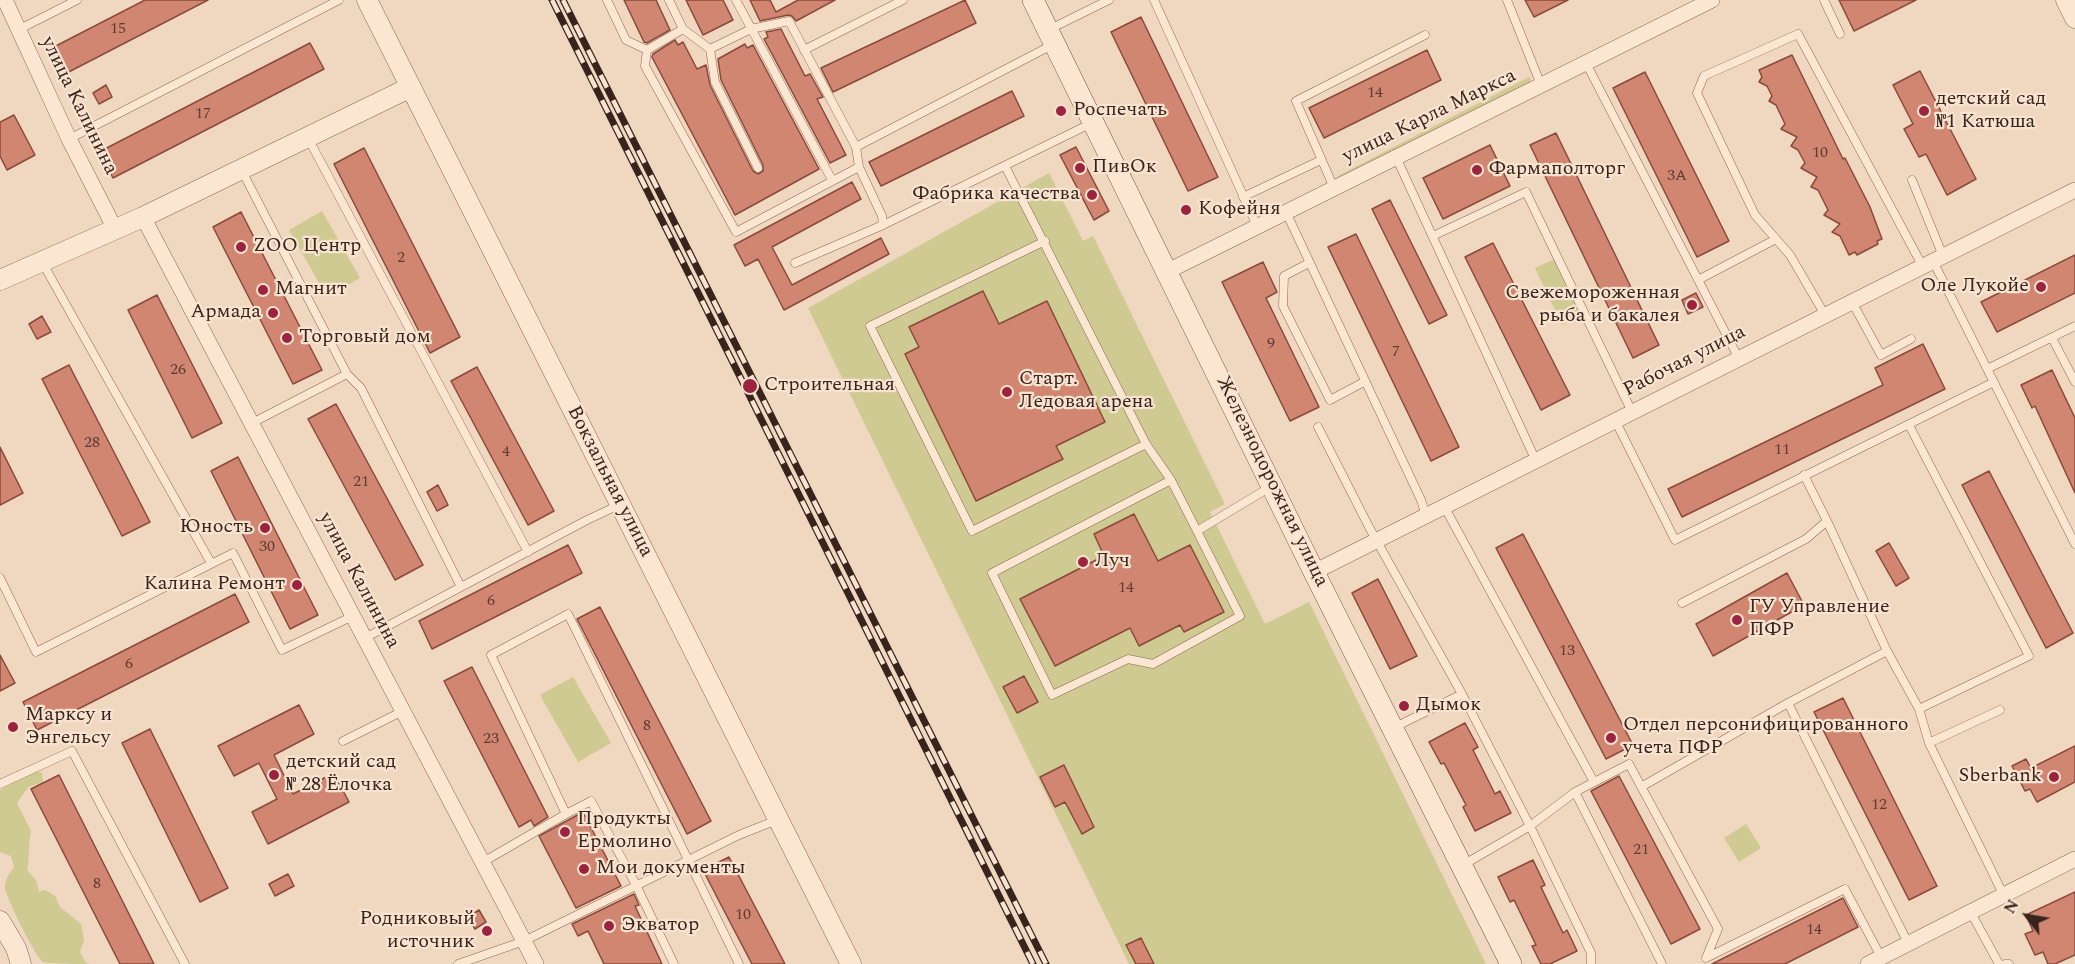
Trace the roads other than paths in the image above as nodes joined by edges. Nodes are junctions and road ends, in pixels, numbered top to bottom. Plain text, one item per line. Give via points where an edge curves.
1 (5, 0) edge
2 (77, 0) edge
3 (339, 0) edge
4 (367, 0) edge
5 (608, 0) edge
6 (669, 0) edge
7 (736, 0) edge
8 (903, 0) edge
9 (1033, 0) edge
10 (1109, 0) edge
11 (1154, 0) edge
12 (1507, 0) edge
13 (1824, 0) edge
14 (2066, 0) edge
15 (1707, 1) edge
16 (2075, 18) edge
17 (683, 29) junction
18 (751, 29) junction
19 (18, 30) junction
20 (1840, 34) dead end
21 (1425, 35) dead end
22 (1052, 37) junction
23 (710, 49) junction
24 (647, 50) junction
25 (804, 50) junction
26 (1586, 63) junction
27 (1542, 85) junction
28 (411, 87) junction
29 (1094, 122) junction
30 (308, 137) junction
31 (69, 139) junction
32 (855, 147) junction
33 (1396, 157) junction
34 (1321, 160) junction
35 (1005, 166) junction
36 (859, 167) junction
37 (758, 168) dead end
38 (241, 169) junction
39 (832, 180) junction
40 (1912, 180) dead end
41 (1334, 188) junction
42 (2075, 190) edge
43 (1243, 197) junction
44 (1286, 212) junction
45 (143, 217) junction
46 (884, 225) junction
47 (1257, 226) junction
48 (115, 229) junction
49 (1433, 236) junction
50 (1776, 239) junction
51 (1045, 241) junction
52 (42, 261) junction
53 (1933, 262) junction
54 (795, 263) dead end
55 (1309, 263) junction
56 (1168, 271) junction
57 (0, 280) edge
58 (1698, 280) junction
59 (1852, 302) junction
60 (1825, 315) junction
61 (2075, 326) edge
62 (2052, 338) junction
63 (1911, 339) dead end
64 (1739, 359) junction
65 (1987, 369) junction
66 (347, 374) junction
67 (1364, 382) junction
68 (1994, 382) junction
69 (2075, 382) edge
70 (1632, 412) junction
71 (1615, 420) junction
72 (252, 423) junction
73 (1909, 425) junction
74 (1318, 427) dead end
75 (1146, 444) junction
76 (1536, 461) junction
77 (1804, 475) junction
78 (1171, 480) junction
79 (1273, 486) junction
80 (620, 505) junction
81 (1444, 506) junction
82 (1426, 516) junction
83 (1827, 521) junction
84 (1197, 531) junction
85 (1378, 540) junction
86 (2075, 544) edge
87 (528, 552) junction
88 (211, 563) junction
89 (1314, 572) junction
90 (0, 578) edge
91 (461, 587) junction
92 (1682, 603) dead end
93 (353, 616) junction
94 (365, 638) junction
95 (1887, 651) junction
96 (1462, 694) junction
97 (1788, 703) junction
98 (1919, 709) junction
99 (2001, 710) dead end
100 (403, 711) junction
101 (1393, 729) junction
102 (343, 741) dead end
103 (1929, 744) junction
104 (1594, 782) junction
105 (0, 784) edge
106 (1641, 787) junction
107 (1575, 792) junction
108 (566, 814) junction
109 (778, 820) junction
110 (1530, 826) junction
111 (2075, 859) edge
112 (483, 862) junction
113 (689, 862) junction
114 (1462, 866) junction
115 (636, 885) junction
116 (2004, 894) junction
117 (1970, 911) junction
118 (0, 921) edge
119 (524, 941) junction
120 (1908, 944) junction
121 (1705, 961) edge
122 (1874, 961) edge
123 (21, 964) edge
124 (185, 964) edge
125 (458, 964) edge
126 (536, 964) edge
127 (674, 964) edge
128 (739, 964) edge
129 (850, 964) edge
130 (1511, 964) edge
131 (1591, 964) edge
132 (1662, 964) edge
133 (1999, 964) edge

1 - 19 street, улица Калинина
2 - 19 lane
3 - 31 lane
4 - 28 street, Вокзальная улица
5 - 24 lane via 626,40
6 - 17 lane
7 - 18 lane
8 - 25 lane
9 - 22 main road, Железнодорожная улица
10 - 22 lane
11 - 43 lane
12 - 27 lane
13 - 20 lane
14 - 16 street
15 - 26 street, улица Карла Маркса
17 - 23 lane
17 - 24 lane
18 - 23 lane
18 - 25 lane via 789,21
18 - 39 lane
19 - 31 street, улица Калинина
21 - 34 lane via 1296,101
22 - 29 main road, Железнодорожная улица
22 - 32 lane
23 - 37 lane via 715,82
24 - 39 lane via 645,66 736,232
25 - 32 lane
26 - 27 street, улица Карла Маркса
26 - 58 lane
27 - 33 street, улица Карла Маркса
28 - 30 street
28 - 80 street, Вокзальная улица
29 - 35 lane
29 - 56 main road, Железнодорожная улица
30 - 38 street
30 - 87 lane
31 - 48 street, улица Калинина
32 - 36 lane
33 - 41 street, улица Карла Маркса
33 - 49 lane
34 - 41 lane
34 - 43 lane
35 - 46 lane
35 - 51 lane
36 - 39 lane
36 - 46 lane
38 - 45 street
38 - 66 lane
40 - 53 lane
41 - 44 street, улица Карла Маркса
42 - 53 street, Рабочая улица
43 - 47 lane
44 - 47 street, улица Карла Маркса
44 - 55 lane
45 - 48 street
45 - 72 street, улица Калинина
46 - 54 lane
47 - 56 street, улица Карла Маркса
48 - 52 street
49 - 70 lane via 1526,192
49 - 76 lane
50 - 53 lane via 1755,215 1697,93 1704,76 1798,33
50 - 58 lane
50 - 60 lane via 1790,255
51 - 75 lane
51 - 75 lane via 870,326 936,459 972,531
52 - 57 street
52 - 88 lane
53 - 59 street, Рабочая улица
53 - 65 lane
55 - 67 lane
55 - 67 lane via 1284,276 1283,306 1330,400
56 - 79 main road, Железнодорожная улица
58 - 64 lane
59 - 60 street, Рабочая улица
59 - 63 lane via 1881,355
60 - 64 street, Рабочая улица
61 - 62 lane
62 - 65 lane
62 - 69 lane
64 - 70 street, Рабочая улица
65 - 68 lane
66 - 72 lane
66 - 91 lane via 361,388
67 - 82 lane
68 - 73 lane
68 - 86 lane
70 - 71 street, Рабочая улица
71 - 76 street, Рабочая улица
71 - 77 lane via 1675,540
72 - 93 street, улица Калинина
73 - 77 lane
73 - 98 lane via 2029,656
74 - 85 lane
75 - 78 lane
76 - 81 street, Рабочая улица
77 - 83 lane
78 - 84 lane
78 - 84 lane via 992,573 1052,695 1128,659 1153,664 1240,616
79 - 84 lane
79 - 89 main road, Железнодорожная улица
80 - 87 lane
80 - 109 street, Вокзальная улица
81 - 82 street, Рабочая улица
81 - 104 lane
82 - 85 street, Рабочая улица
83 - 92 lane via 1806,539
83 - 95 lane
85 - 89 street, Рабочая улица
85 - 96 lane
87 - 91 lane
88 - 90 lane via 36,652
88 - 93 lane via 233,553 282,650
89 - 101 main road, Железнодорожная улица
91 - 94 lane
93 - 94 street, улица Калинина
94 - 100 street, улица Калинина
95 - 97 lane
95 - 98 lane
96 - 101 lane
96 - 110 lane
97 - 106 lane
97 - 120 lane
98 - 103 lane
99 - 103 lane
100 - 102 lane
100 - 112 street, улица Калинина
101 - 114 main road, Железнодорожная улица
103 - 116 lane
104 - 106 lane via 1629,764
104 - 107 lane
105 - 124 lane via 72,751
106 - 121 lane via 1718,929
107 - 110 lane
107 - 132 lane
108 - 112 lane
108 - 113 lane via 491,655 568,615
108 - 115 lane via 591,801
109 - 113 lane via 739,835
109 - 129 street, Вокзальная улица
110 - 114 lane
110 - 131 lane via 1591,953
111 - 116 street
112 - 119 street, улица Калинина
113 - 115 lane
113 - 128 lane
114 - 130 main road, Железнодорожная улица
115 - 119 lane
115 - 127 lane
116 - 117 street
117 - 120 street
117 - 133 lane
118 - 123 street
119 - 125 lane
119 - 126 street, улица Калинина
120 - 122 street
121 - 122 lane via 1845,889

